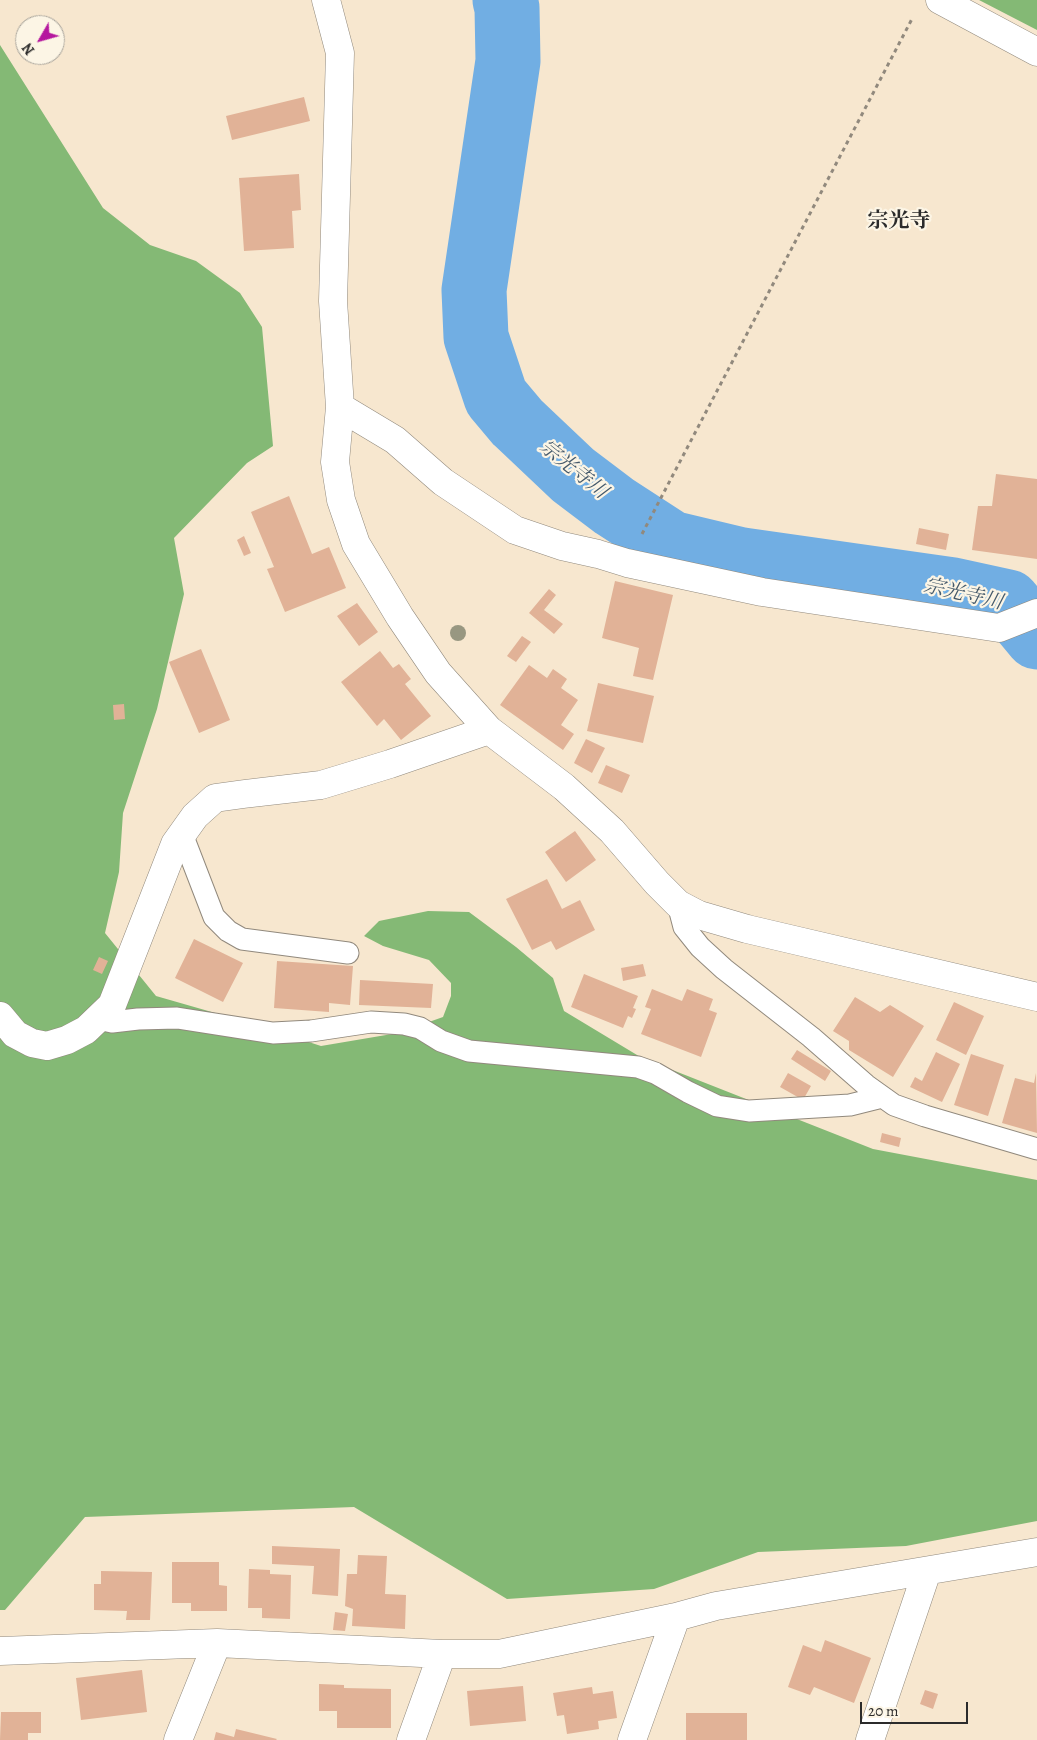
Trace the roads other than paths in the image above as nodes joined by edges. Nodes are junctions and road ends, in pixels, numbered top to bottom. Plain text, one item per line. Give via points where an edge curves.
1 (326, 0) edge
2 (929, 4) edge
3 (1037, 52) edge
4 (340, 407) junction
5 (1037, 612) edge
6 (489, 730) junction
7 (182, 834) junction
8 (678, 904) junction
9 (348, 953) dead end
10 (1037, 997) edge
11 (0, 1016) edge
12 (98, 1019) junction
13 (882, 1097) junction
14 (1037, 1149) edge
15 (1037, 1552) edge
16 (927, 1571) junction
17 (676, 1617) junction
18 (217, 1643) junction
19 (0, 1651) edge
20 (442, 1654) junction
21 (178, 1740) edge
22 (411, 1740) edge
23 (632, 1740) edge
24 (870, 1740) edge

1 - 4 street via 340,53 333,301
2 - 3 street
4 - 5 street via 394,440 444,482 515,530 562,546 762,592 999,628
4 - 6 street via 336,462 341,500 356,544 438,673
6 - 7 street via 321,785 215,798 195,816
6 - 8 street via 564,787 612,830
7 - 9 lane via 214,916 228,931 242,939
7 - 12 street via 112,1005
8 - 10 street via 699,915 748,929
8 - 13 lane via 684,927 700,947
11 - 12 street via 15,1034 47,1046 86,1030
12 - 13 lane via 112,1022 177,1018 273,1033 371,1022 404,1024 470,1051 638,1067 717,1106 750,1111 850,1105
13 - 14 lane via 925,1116
15 - 16 street
16 - 17 street via 716,1606
16 - 24 street
17 - 20 street via 499,1654
17 - 23 street
18 - 19 street
18 - 20 street
18 - 21 street
20 - 22 street

